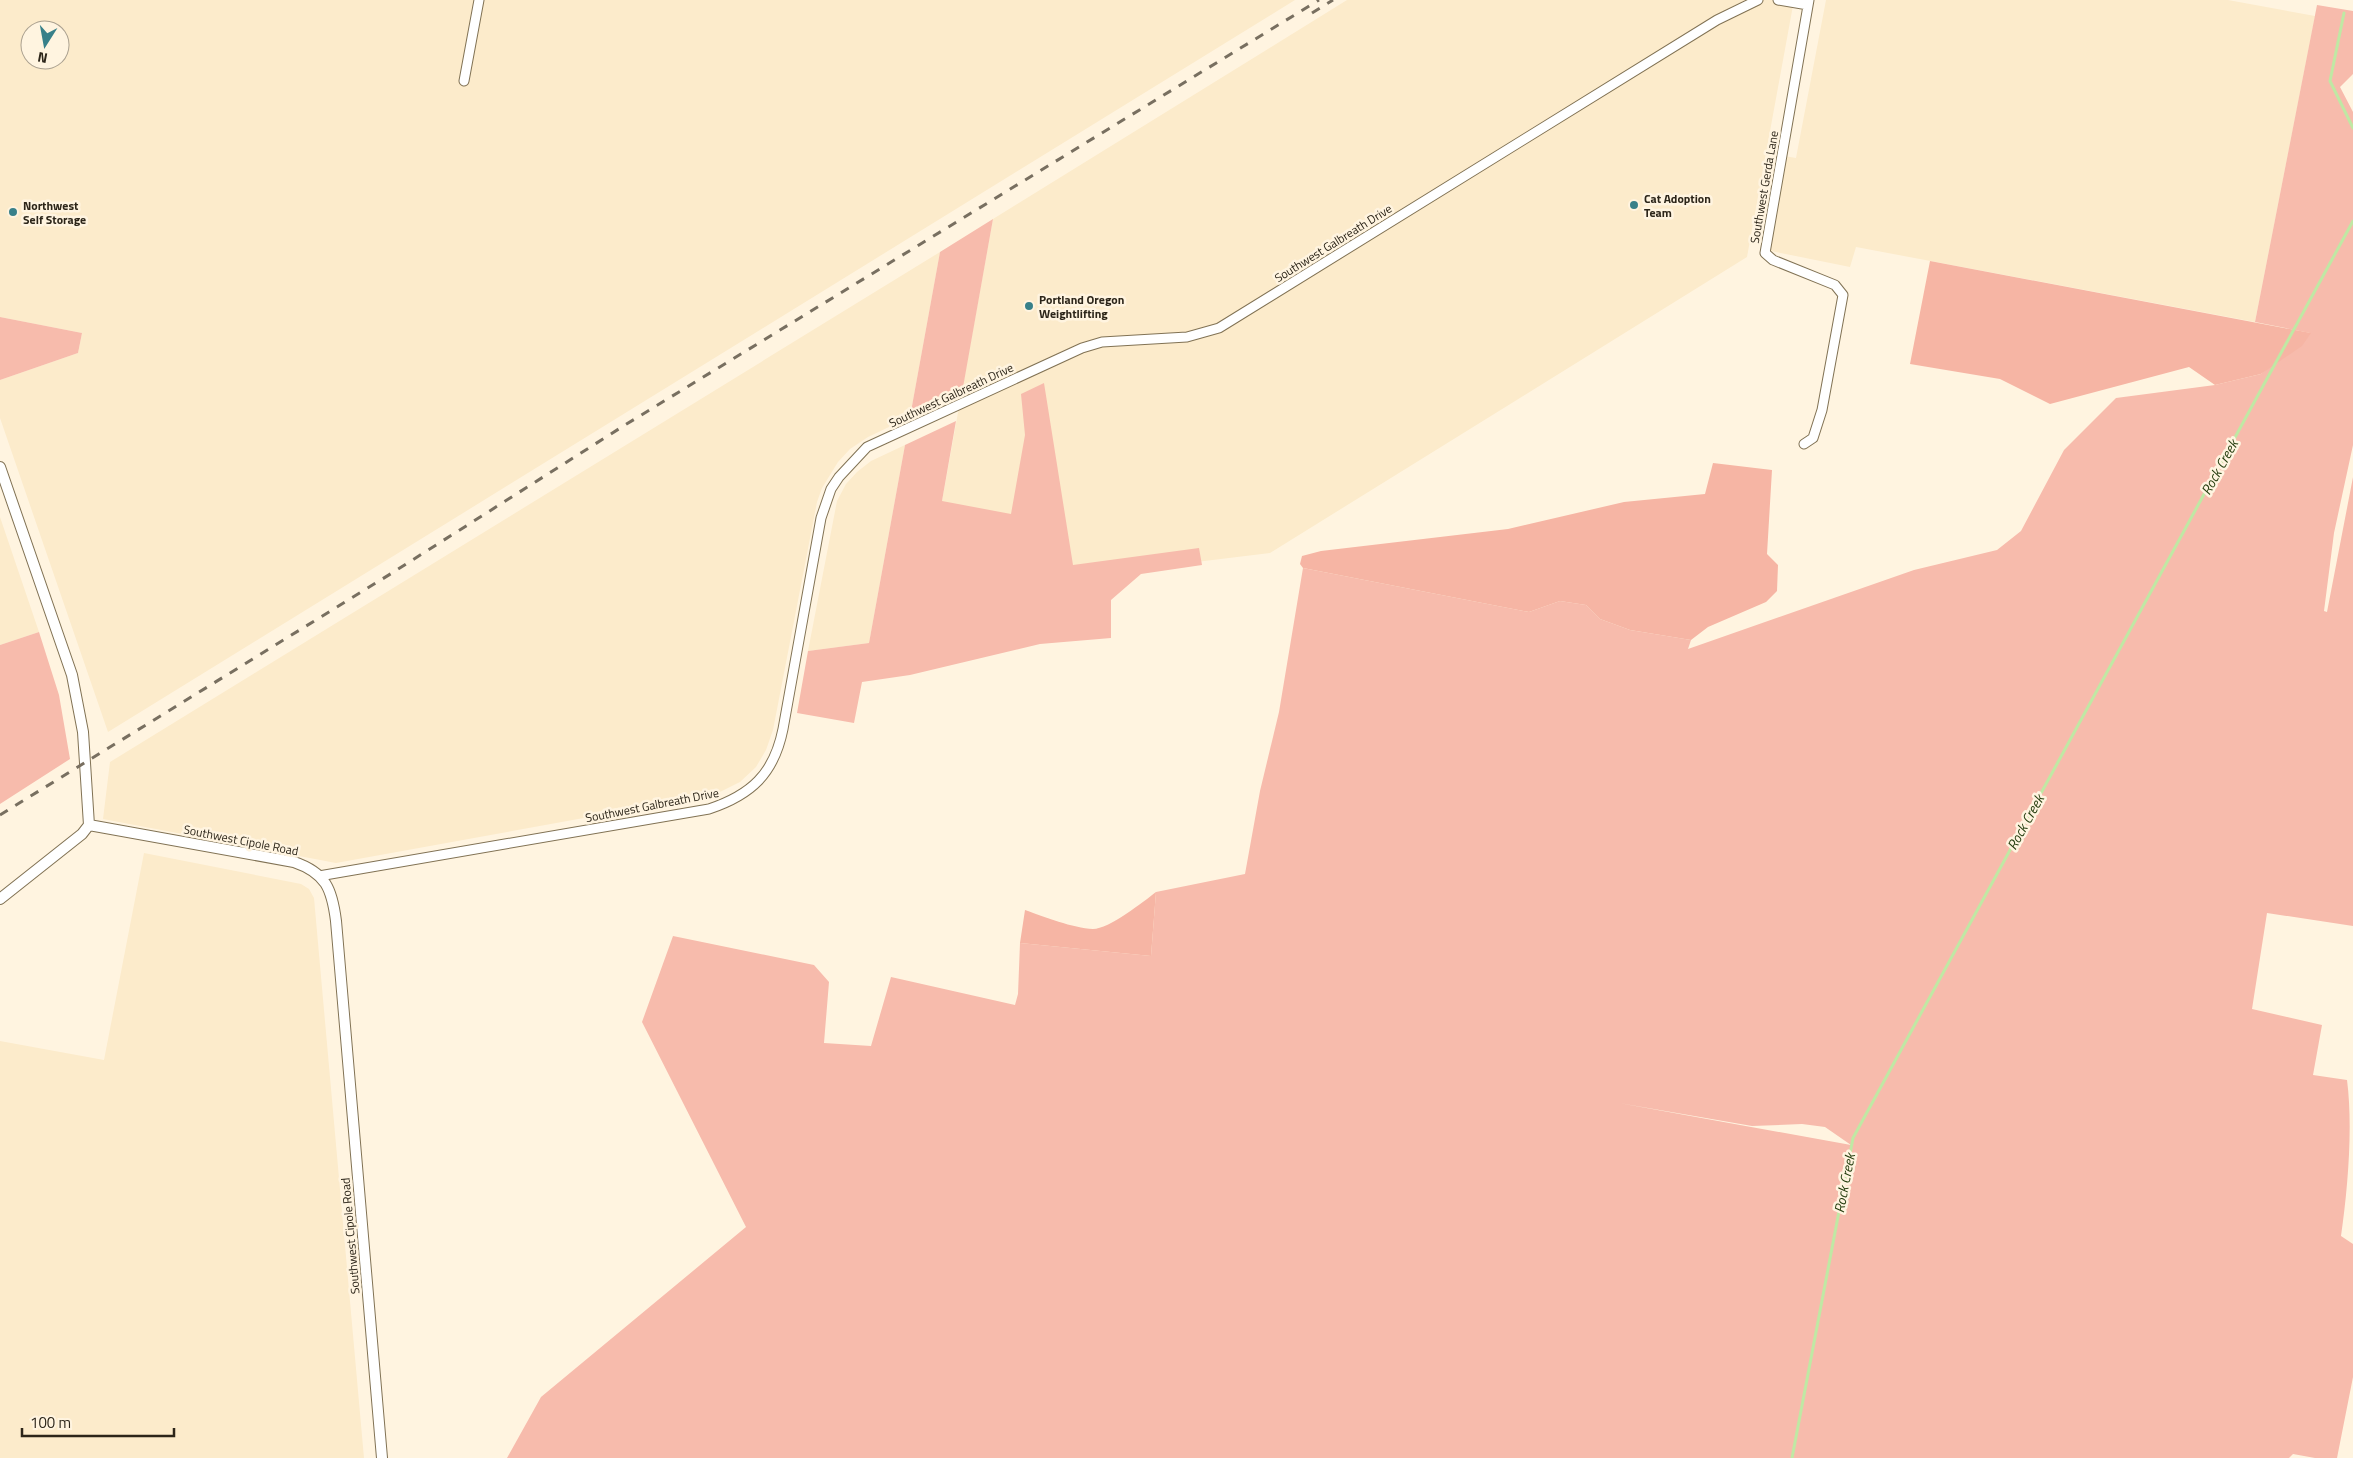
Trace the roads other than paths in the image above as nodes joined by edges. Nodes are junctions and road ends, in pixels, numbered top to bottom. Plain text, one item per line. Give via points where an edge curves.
1 (480, 0) edge
2 (1758, 0) edge
3 (1778, 0) edge
4 (1808, 2) edge
5 (464, 81) dead end
6 (1804, 444) dead end
7 (0, 467) edge
8 (89, 825) junction
9 (320, 876) junction
10 (0, 899) edge
11 (382, 1458) edge

1 - 5 street
2 - 9 street, Southwest Galbreath Drive via 1717,20 1219,328 1187,337 1102,342 1082,348 867,447 831,489 822,518 783,729 774,760 760,779 740,797 709,809
3 - 4 street
4 - 6 street, Southwest Gerda Lane via 1765,253 1773,260 1835,285 1842,296 1822,410 1812,438
7 - 8 street via 72,675 83,732
8 - 9 street, Southwest Cipole Road via 282,859 303,865
8 - 10 street
9 - 11 street, Southwest Cipole Road via 327,885 334,907

